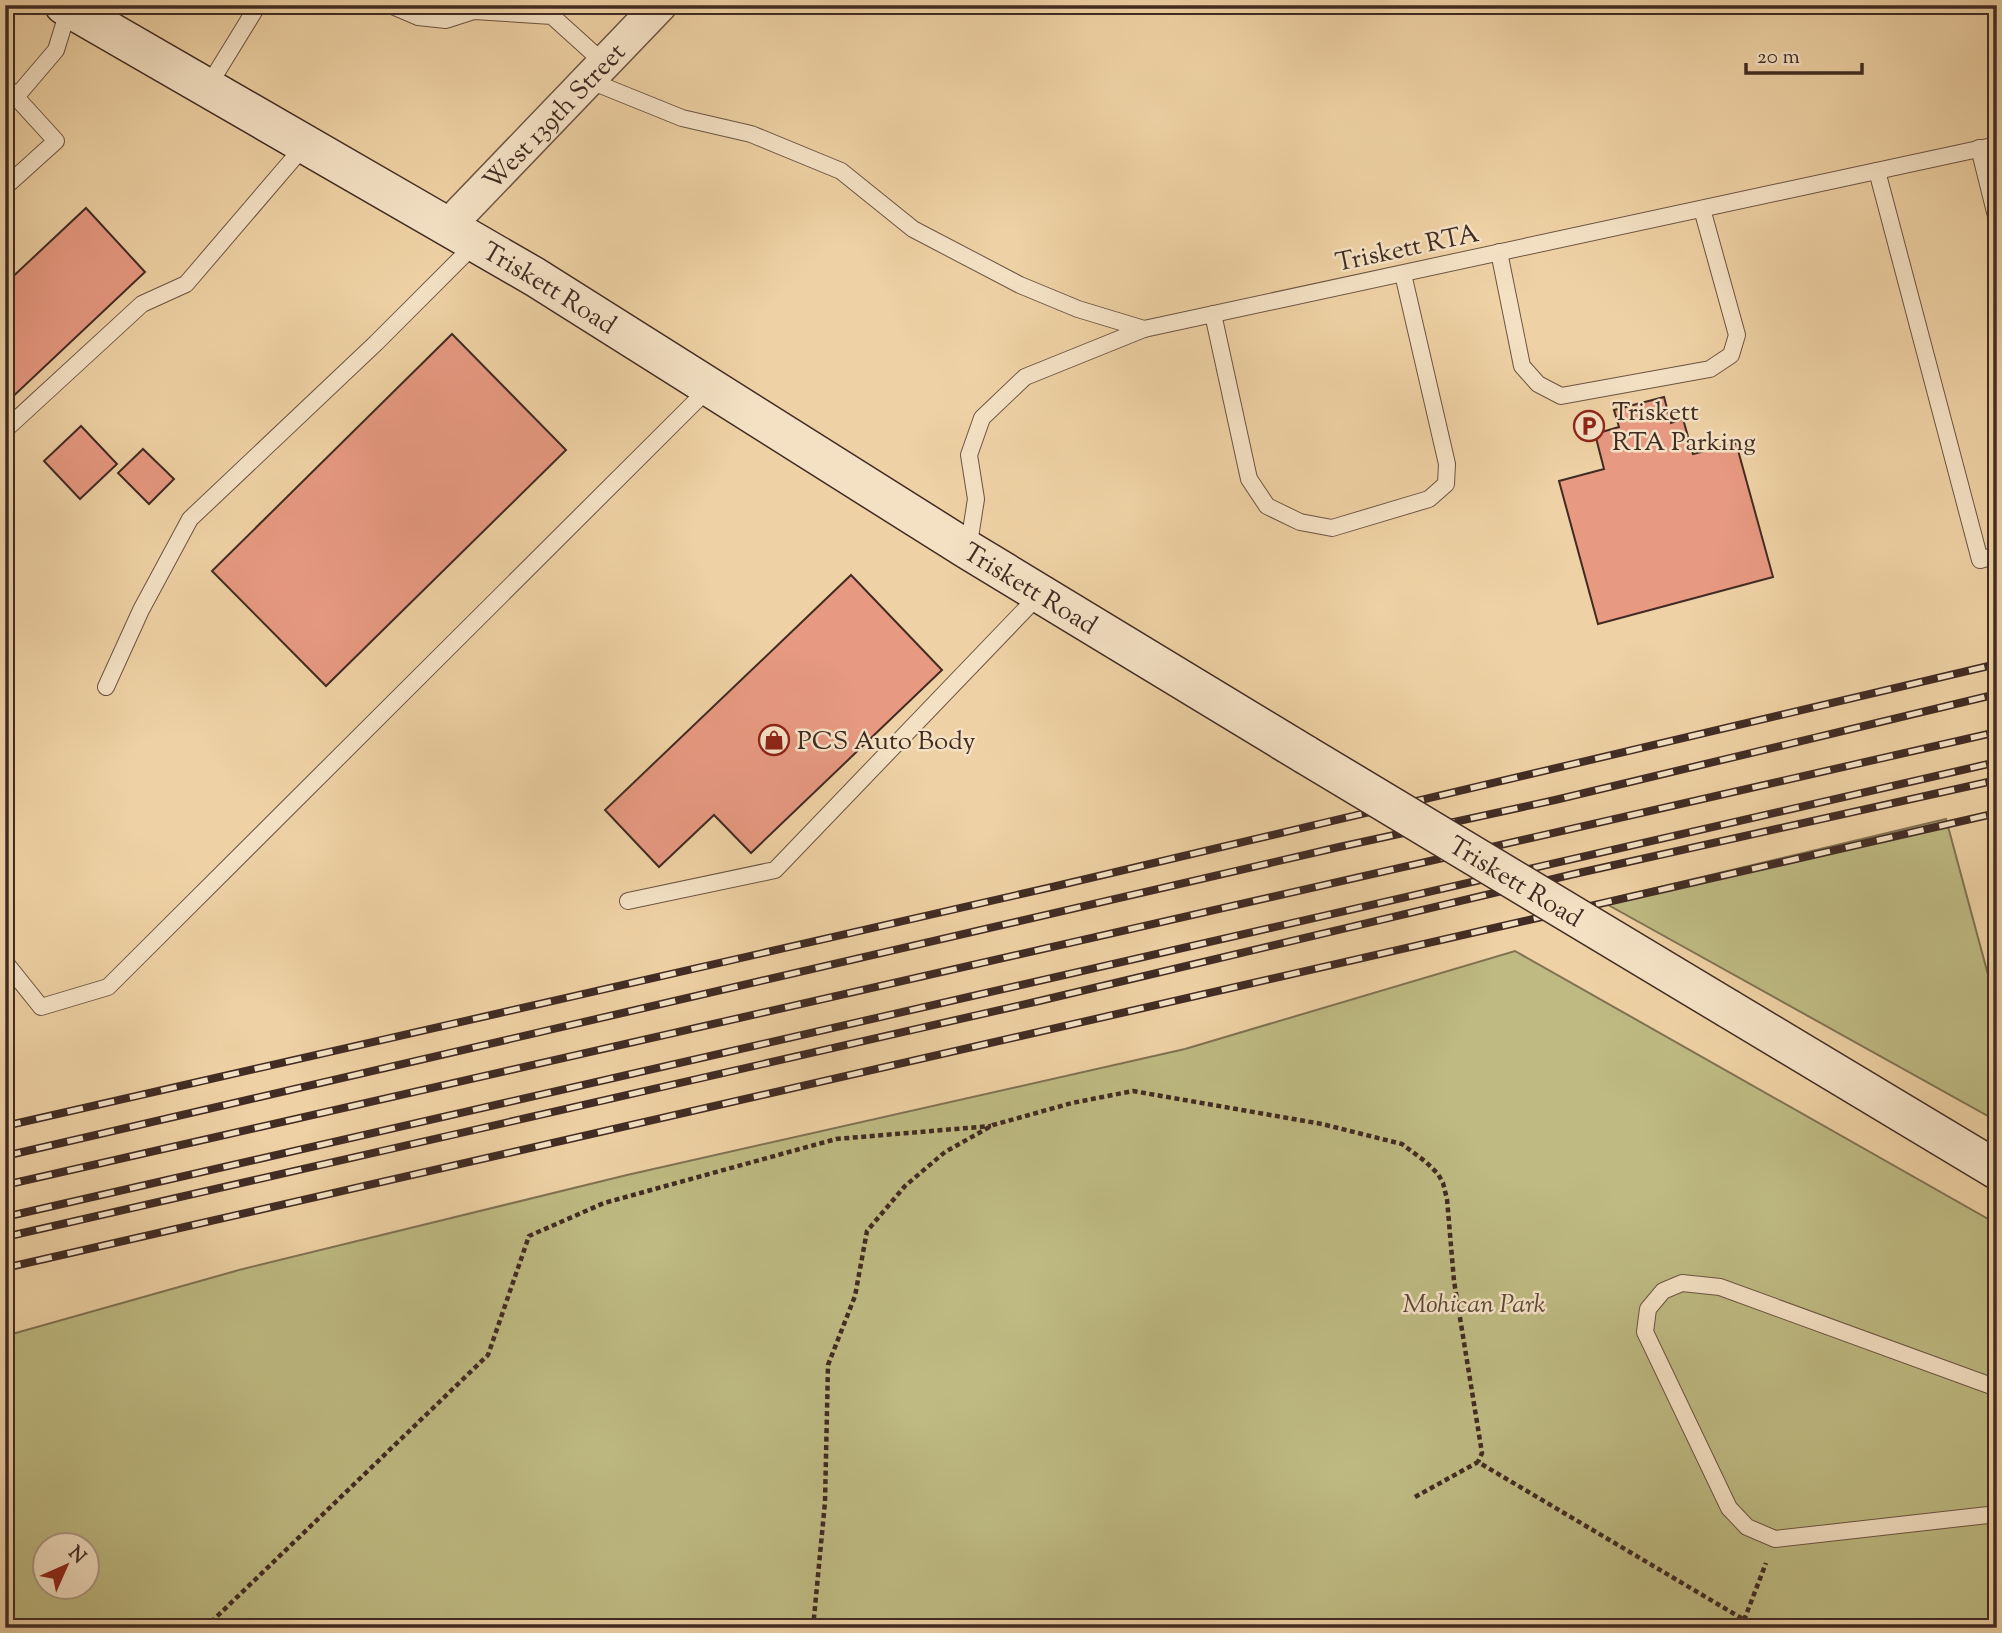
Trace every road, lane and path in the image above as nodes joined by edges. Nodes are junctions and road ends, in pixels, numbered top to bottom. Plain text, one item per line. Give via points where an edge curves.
1 (258, 5) edge
2 (390, 5) edge
3 (67, 7) edge
4 (652, 7) edge
5 (596, 72) junction
6 (207, 88) junction
7 (10, 91) edge
8 (305, 145) junction
9 (1997, 145) edge
10 (1979, 148) junction
11 (1877, 171) junction
12 (5, 187) edge
13 (1702, 209) junction
14 (1997, 219) edge
15 (461, 235) junction
16 (1499, 253) junction
17 (1403, 274) junction
18 (1213, 314) junction
19 (1144, 329) junction
20 (709, 387) junction
21 (5, 430) edge
22 (968, 550) junction
23 (1997, 555) edge
24 (1040, 593) junction
25 (106, 687) dead end
26 (628, 901) dead end
27 (5, 962) edge
28 (993, 1125) junction
29 (1997, 1170) edge
30 (1997, 1388) edge
31 (1479, 1462) junction
32 (1415, 1497) dead end
33 (1997, 1514) edge
34 (1775, 1539) junction
35 (1744, 1619) junction
36 (205, 1628) edge
37 (813, 1628) edge
38 (1741, 1628) edge
39 (1758, 1628) edge

1 - 6 lane
2 - 5 lane via 418,17 446,20 474,11 552,16
3 - 6 main road, Triskett Road
3 - 7 lane via 56,50
4 - 5 street, West 139th Street
5 - 15 street, West 139th Street
5 - 19 lane via 681,118 751,134 841,171 913,229 1020,285
6 - 8 main road, Triskett Road
7 - 12 lane via 56,141
8 - 15 main road, Triskett Road
8 - 21 lane via 186,284 142,304
9 - 10 lane, Triskett RTA
10 - 11 lane, Triskett RTA
10 - 14 lane
11 - 13 lane, Triskett RTA
11 - 23 lane via 1980,560
13 - 16 lane, Triskett RTA
13 - 16 lane via 1737,335 1731,355 1710,369 1561,396 1538,384 1522,366
15 - 20 main road, Triskett Road
15 - 25 lane via 376,343 190,519
16 - 17 lane, Triskett RTA
17 - 18 lane, Triskett RTA
17 - 18 lane via 1447,464 1446,484 1429,499 1332,528 1300,522 1267,506 1249,479
18 - 19 lane, Triskett RTA
19 - 22 lane, Triskett RTA via 1025,377 982,418 969,455 975,499
20 - 22 main road, Triskett Road
20 - 27 lane via 108,987 41,1007
22 - 24 main road, Triskett Road
24 - 26 lane via 775,870
24 - 29 main road, Triskett Road, bridge
28 - 31 path via 1072,1102 1133,1091 1322,1124 1402,1144 1438,1174 1447,1199 1454,1281 1482,1453
28 - 36 path via 836,1139 604,1203 529,1236 488,1354
28 - 37 path via 944,1152 905,1186 867,1231 855,1296 828,1365 825,1502
30 - 34 lane via 1720,1287 1682,1283 1662,1291 1648,1309 1645,1332 1729,1508 1747,1527
31 - 32 path
31 - 35 path
33 - 34 lane
34 - 35 path
35 - 38 path
35 - 39 path

